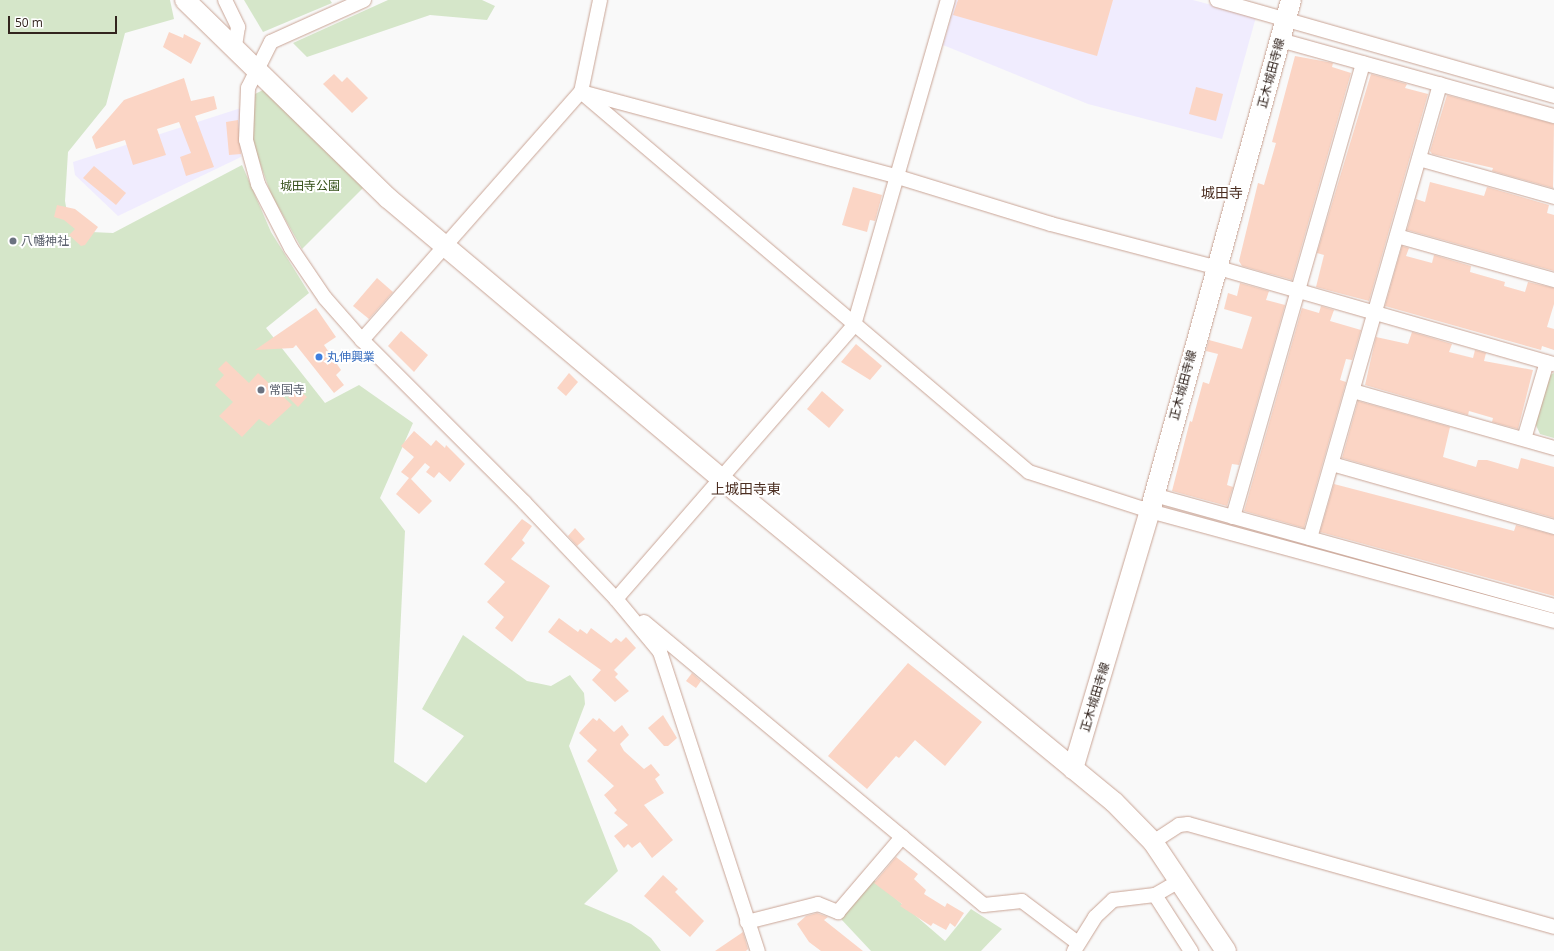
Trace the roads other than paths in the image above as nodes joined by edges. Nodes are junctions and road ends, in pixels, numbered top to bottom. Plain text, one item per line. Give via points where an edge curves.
1 (185, 0) edge
2 (225, 0) edge
3 (364, 0) edge
4 (600, 0) edge
5 (948, 0) edge
6 (1217, 0) edge
7 (1291, 0) edge
8 (1285, 19) junction
9 (1280, 40) junction
10 (235, 47) junction
11 (1363, 63) junction
12 (257, 67) junction
13 (1440, 84) junction
14 (581, 92) junction
15 (1554, 96) edge
16 (1554, 116) edge
17 (1419, 159) junction
18 (898, 177) junction
19 (1554, 197) edge
20 (1398, 236) junction
21 (447, 247) junction
22 (1215, 267) junction
23 (1554, 280) edge
24 (1296, 290) junction
25 (1376, 313) junction
26 (854, 325) junction
27 (362, 340) junction
28 (1550, 364) edge
29 (1353, 390) junction
30 (1524, 439) junction
31 (1554, 448) edge
32 (1332, 464) junction
33 (720, 478) junction
34 (1152, 503) junction
35 (1234, 517) junction
36 (1554, 527) edge
37 (1310, 538) junction
38 (616, 599) junction
39 (1554, 606) edge
40 (1554, 621) edge
41 (1073, 769) junction
42 (902, 837) junction
43 (1153, 842) junction
44 (1180, 880) junction
45 (1156, 895) junction
46 (747, 922) junction
47 (1554, 927) edge
48 (1076, 947) edge
49 (758, 951) edge
50 (1191, 951) edge
51 (1226, 951) edge

1 - 10 street
2 - 10 street via 238,28
3 - 12 street via 271,42
4 - 14 street
5 - 18 street
6 - 8 street
7 - 8 street, 正木城田寺線
8 - 9 street, 正木城田寺線
8 - 15 street
9 - 11 street
9 - 22 street, 正木城田寺線
10 - 12 street
11 - 13 street
11 - 24 street
12 - 21 street via 379,189
12 - 27 street via 248,88 246,140 258,184 291,248 325,298
13 - 16 street
13 - 17 street
14 - 18 street
14 - 21 street
14 - 26 street
17 - 19 street
17 - 20 street
18 - 22 street via 1051,224
18 - 26 street
20 - 23 street
20 - 25 street
21 - 27 street
21 - 33 street
22 - 24 street
22 - 34 street, 正木城田寺線
24 - 25 street
24 - 35 street
25 - 28 street
25 - 29 street
26 - 33 street
26 - 34 street via 1029,472
27 - 38 street via 524,502
28 - 30 street
29 - 30 street
29 - 32 street
30 - 31 street
32 - 36 street
32 - 37 street
33 - 38 street
33 - 41 street
34 - 35 street
34 - 40 street
34 - 41 street, 正木城田寺線
35 - 37 street
37 - 39 street
38 - 42 street
38 - 46 street via 660,652 709,794
41 - 43 street via 1114,802
42 - 46 street via 838,912 818,904
42 - 48 street via 984,906 1022,901
43 - 44 street
43 - 47 street via 1179,825 1188,824
44 - 45 street
44 - 51 street
45 - 48 street via 1113,900 1095,917
45 - 50 street
46 - 49 street

